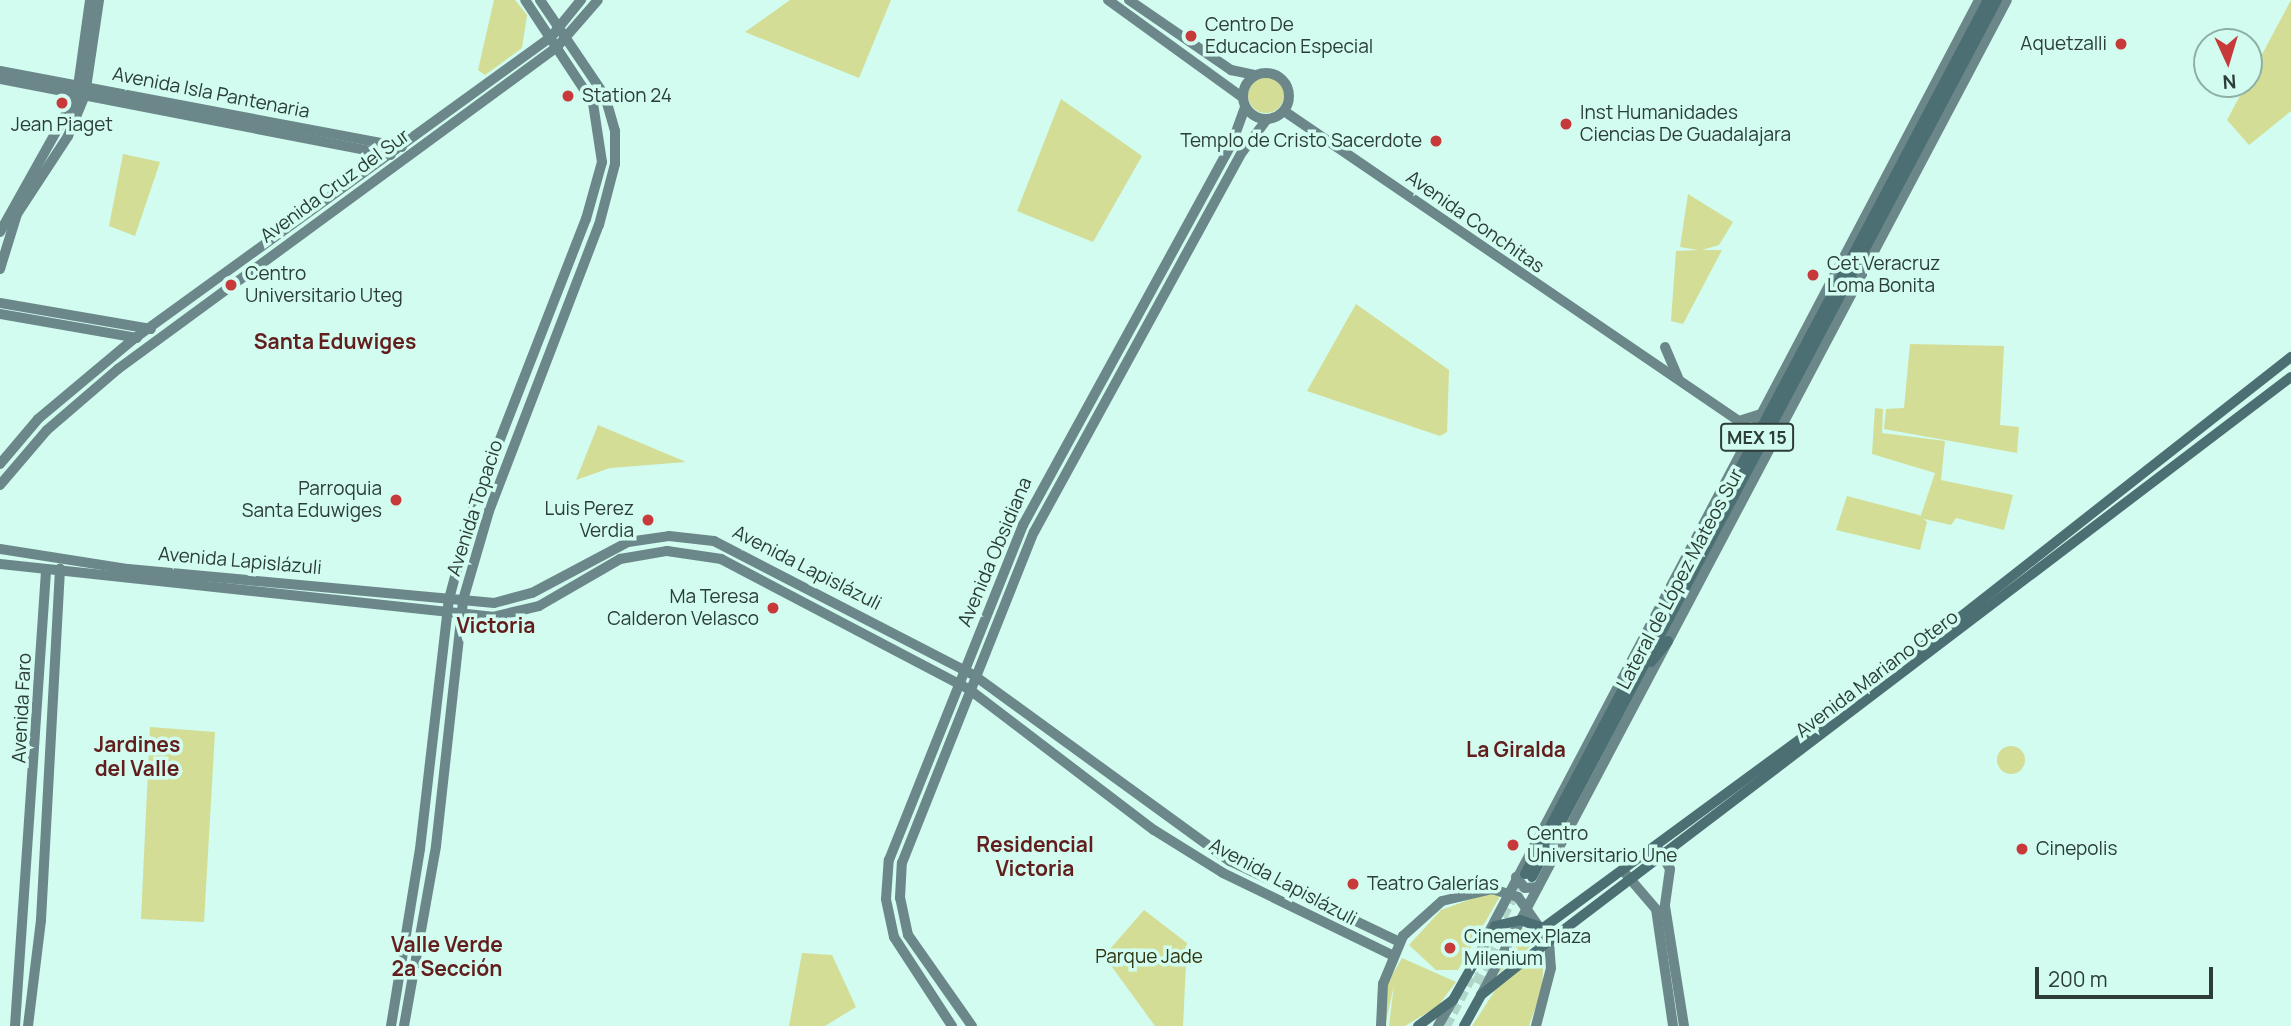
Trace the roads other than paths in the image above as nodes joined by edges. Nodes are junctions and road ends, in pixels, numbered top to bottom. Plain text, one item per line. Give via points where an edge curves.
1 (90, 0) edge
2 (99, 0) edge
3 (525, 0) edge
4 (540, 0) edge
5 (581, 0) edge
6 (598, 0) edge
7 (1108, 0) edge
8 (1129, 0) edge
9 (1979, 0) edge
10 (1988, 0) edge
11 (1997, 0) edge
12 (2007, 0) edge
13 (560, 28) junction
14 (567, 38) junction
15 (554, 42) junction
16 (0, 71) edge
17 (1255, 75) junction
18 (0, 79) edge
19 (82, 91) junction
20 (1244, 102) junction
21 (1284, 111) junction
22 (1267, 119) junction
23 (399, 147) junction
24 (415, 150) junction
25 (388, 154) junction
26 (1925, 154) junction
27 (405, 158) junction
28 (1904, 176) junction
29 (1864, 219) junction
30 (3, 233) edge
31 (1855, 251) junction
32 (0, 269) edge
33 (0, 303) edge
34 (0, 314) edge
35 (148, 328) junction
36 (166, 331) junction
37 (1824, 334) junction
38 (135, 338) junction
39 (152, 342) junction
40 (1665, 347) dead end
41 (2291, 357) edge
42 (2291, 377) edge
43 (1680, 381) junction
44 (1761, 414) junction
45 (1739, 421) junction
46 (1743, 448) junction
47 (0, 464) edge
48 (1750, 467) junction
49 (0, 485) edge
50 (1744, 495) junction
51 (1692, 545) junction
52 (0, 549) edge
53 (47, 559) junction
54 (60, 561) junction
55 (0, 564) edge
56 (46, 573) junction
57 (60, 574) junction
58 (1679, 584) junction
59 (449, 599) junction
60 (463, 600) junction
61 (447, 613) junction
62 (462, 614) junction
63 (1668, 641) junction
64 (964, 670) junction
65 (975, 676) junction
66 (1636, 680) junction
67 (958, 684) junction
68 (970, 690) junction
69 (1656, 846) junction
70 (1663, 857) junction
71 (1623, 870) junction
72 (1528, 878) junction
73 (1631, 881) junction
74 (1508, 893) junction
75 (1527, 906) junction
76 (1520, 920) junction
77 (1543, 928) junction
78 (1490, 930) junction
79 (1396, 940) junction
80 (1549, 941) junction
81 (1390, 954) junction
82 (1481, 995) junction
83 (1453, 1000) junction
84 (15, 1026) edge
85 (28, 1026) edge
86 (391, 1026) edge
87 (404, 1026) edge
88 (952, 1026) edge
89 (972, 1026) edge
90 (1381, 1026) edge
91 (1418, 1026) edge
92 (1438, 1026) edge
93 (1464, 1026) edge
94 (1536, 1026) edge
95 (1673, 1026) edge
96 (1684, 1026) edge

1 - 19 street
2 - 19 street
3 - 15 street, Avenida Topacio
4 - 13 street, Avenida Topacio
5 - 13 street, Avenida Cruz del Sur
6 - 14 street, Avenida Cruz del Sur
7 - 20 street
8 - 17 street via 1231,70
9 - 29 street, Lateral de López Mateos Sur
10 - 31 main road, MEX 15
11 - 28 main road, MEX 15
12 - 26 street, Lateral de López Mateos Sur
13 - 14 street, Avenida Topacio
13 - 15 street, Avenida Cruz del Sur
14 - 15 street, Avenida Cruz del Sur
14 - 60 street, Avenida Topacio via 605,96 615,131 615,164 599,225 489,511
15 - 23 street, Avenida Cruz del Sur
15 - 24 street, Avenida Cruz del Sur
15 - 59 street, Avenida Topacio via 598,113 598,180 474,506
16 - 19 street, Avenida Isla Pantenaria
17 - 20 street
17 - 21 street via 1271,73 1284,80 1289,99
18 - 19 street, Avenida Isla Pantenaria
19 - 23 street, Avenida Isla Pantenaria
19 - 25 street, Avenida Isla Pantenaria
19 - 30 street
20 - 22 street
20 - 64 street, Avenida Obsidiana via 1232,143 1049,472
21 - 22 street
21 - 43 street, Avenida Conchitas
22 - 65 street, Avenida Obsidiana via 1243,151 1034,532
23 - 24 street, Avenida Isla Pantenaria
23 - 25 street, Avenida Cruz del Sur
24 - 27 street, Avenida Cruz del Sur
25 - 27 street, Avenida Isla Pantenaria
25 - 35 street, Avenida Cruz del Sur
26 - 28 main road
26 - 37 street, Lateral de López Mateos Sur
27 - 36 street, Avenida Cruz del Sur
28 - 37 main road, MEX 15
29 - 31 main road
29 - 44 street, Lateral de López Mateos Sur
30 - 32 street
31 - 58 main road, MEX 15
33 - 35 street
34 - 38 street
35 - 36 street
35 - 38 street, Avenida Cruz del Sur
36 - 39 street, Avenida Cruz del Sur
37 - 48 main road, MEX 15
37 - 50 street, Lateral de López Mateos Sur
38 - 39 street
38 - 47 street, Avenida Cruz del Sur via 38,419
39 - 49 street, Avenida Cruz del Sur via 47,430
40 - 43 street
41 - 69 main road, Avenida Mariano Otero via 1929,642
42 - 70 main road, Avenida Mariano Otero
43 - 45 street, Avenida Conchitas
44 - 45 street
44 - 46 street, Lateral de López Mateos Sur
45 - 46 street
46 - 51 street, Lateral de López Mateos Sur
48 - 50 main road
48 - 66 main road, MEX 15
50 - 63 street, Lateral de López Mateos Sur
51 - 58 main road
51 - 72 street, Lateral de López Mateos Sur
52 - 53 street, Avenida Lapislázuli
53 - 54 street, Avenida Lapislázuli
53 - 56 street, Avenida Faro
54 - 57 street, Avenida Faro
54 - 59 street, Avenida Lapislázuli
55 - 56 street, Avenida Lapislázuli
56 - 57 street, Avenida Lapislázuli
56 - 84 street, Avenida Faro
57 - 61 street, Avenida Lapislázuli
57 - 85 street, Avenida Faro via 41,920
58 - 72 main road, MEX 15
59 - 60 street, Avenida Lapislázuli
59 - 61 street, Avenida Topacio
60 - 62 street, Avenida Topacio
60 - 64 street, Avenida Lapislázuli via 522,597 628,542 696,537 754,557
61 - 62 street, Avenida Lapislázuli
61 - 86 street, Avenida Topacio via 420,849
62 - 67 street, Avenida Lapislázuli via 524,612 620,559 691,552 748,569
62 - 87 street, Avenida Topacio via 436,846
63 - 66 main road
63 - 72 street, Lateral de López Mateos Sur
64 - 65 street, Avenida Lapislázuli
64 - 67 street, Avenida Obsidiana
65 - 68 street, Avenida Obsidiana
65 - 79 street, Avenida Lapislázuli via 1230,861
66 - 72 main road, MEX 15
67 - 68 street, Avenida Lapislázuli
67 - 88 street, Avenida Obsidiana via 890,860 886,899 895,941
68 - 81 street, Avenida Lapislázuli via 1154,830 1223,873
68 - 89 street, Avenida Obsidiana via 902,863 900,898 914,947
69 - 70 street
69 - 71 main road, Avenida Mariano Otero
70 - 73 main road, Avenida Mariano Otero
70 - 96 street via 1670,869 1665,906
71 - 73 street
71 - 77 main road, Avenida Mariano Otero
72 - 74 street, Lateral de López Mateos Sur
72 - 75 street, Lateral de López Mateos Sur
73 - 80 main road, Avenida Mariano Otero
73 - 95 street via 1656,909
74 - 75 street
74 - 78 street, Lateral de López Mateos Sur
74 - 79 street via 1472,891 1442,901
75 - 76 street, Lateral de López Mateos Sur
75 - 77 street
76 - 77 main road
76 - 78 main road
76 - 82 street, Lateral de López Mateos Sur
77 - 80 street
78 - 83 main road, Lateral de López Mateos Sur
79 - 81 street
80 - 82 main road, Avenida Mariano Otero
80 - 94 street via 1551,968
81 - 90 street
82 - 93 main road, Lateral de López Mateos Sur
83 - 91 main road
83 - 92 street, Lateral de López Mateos Sur

